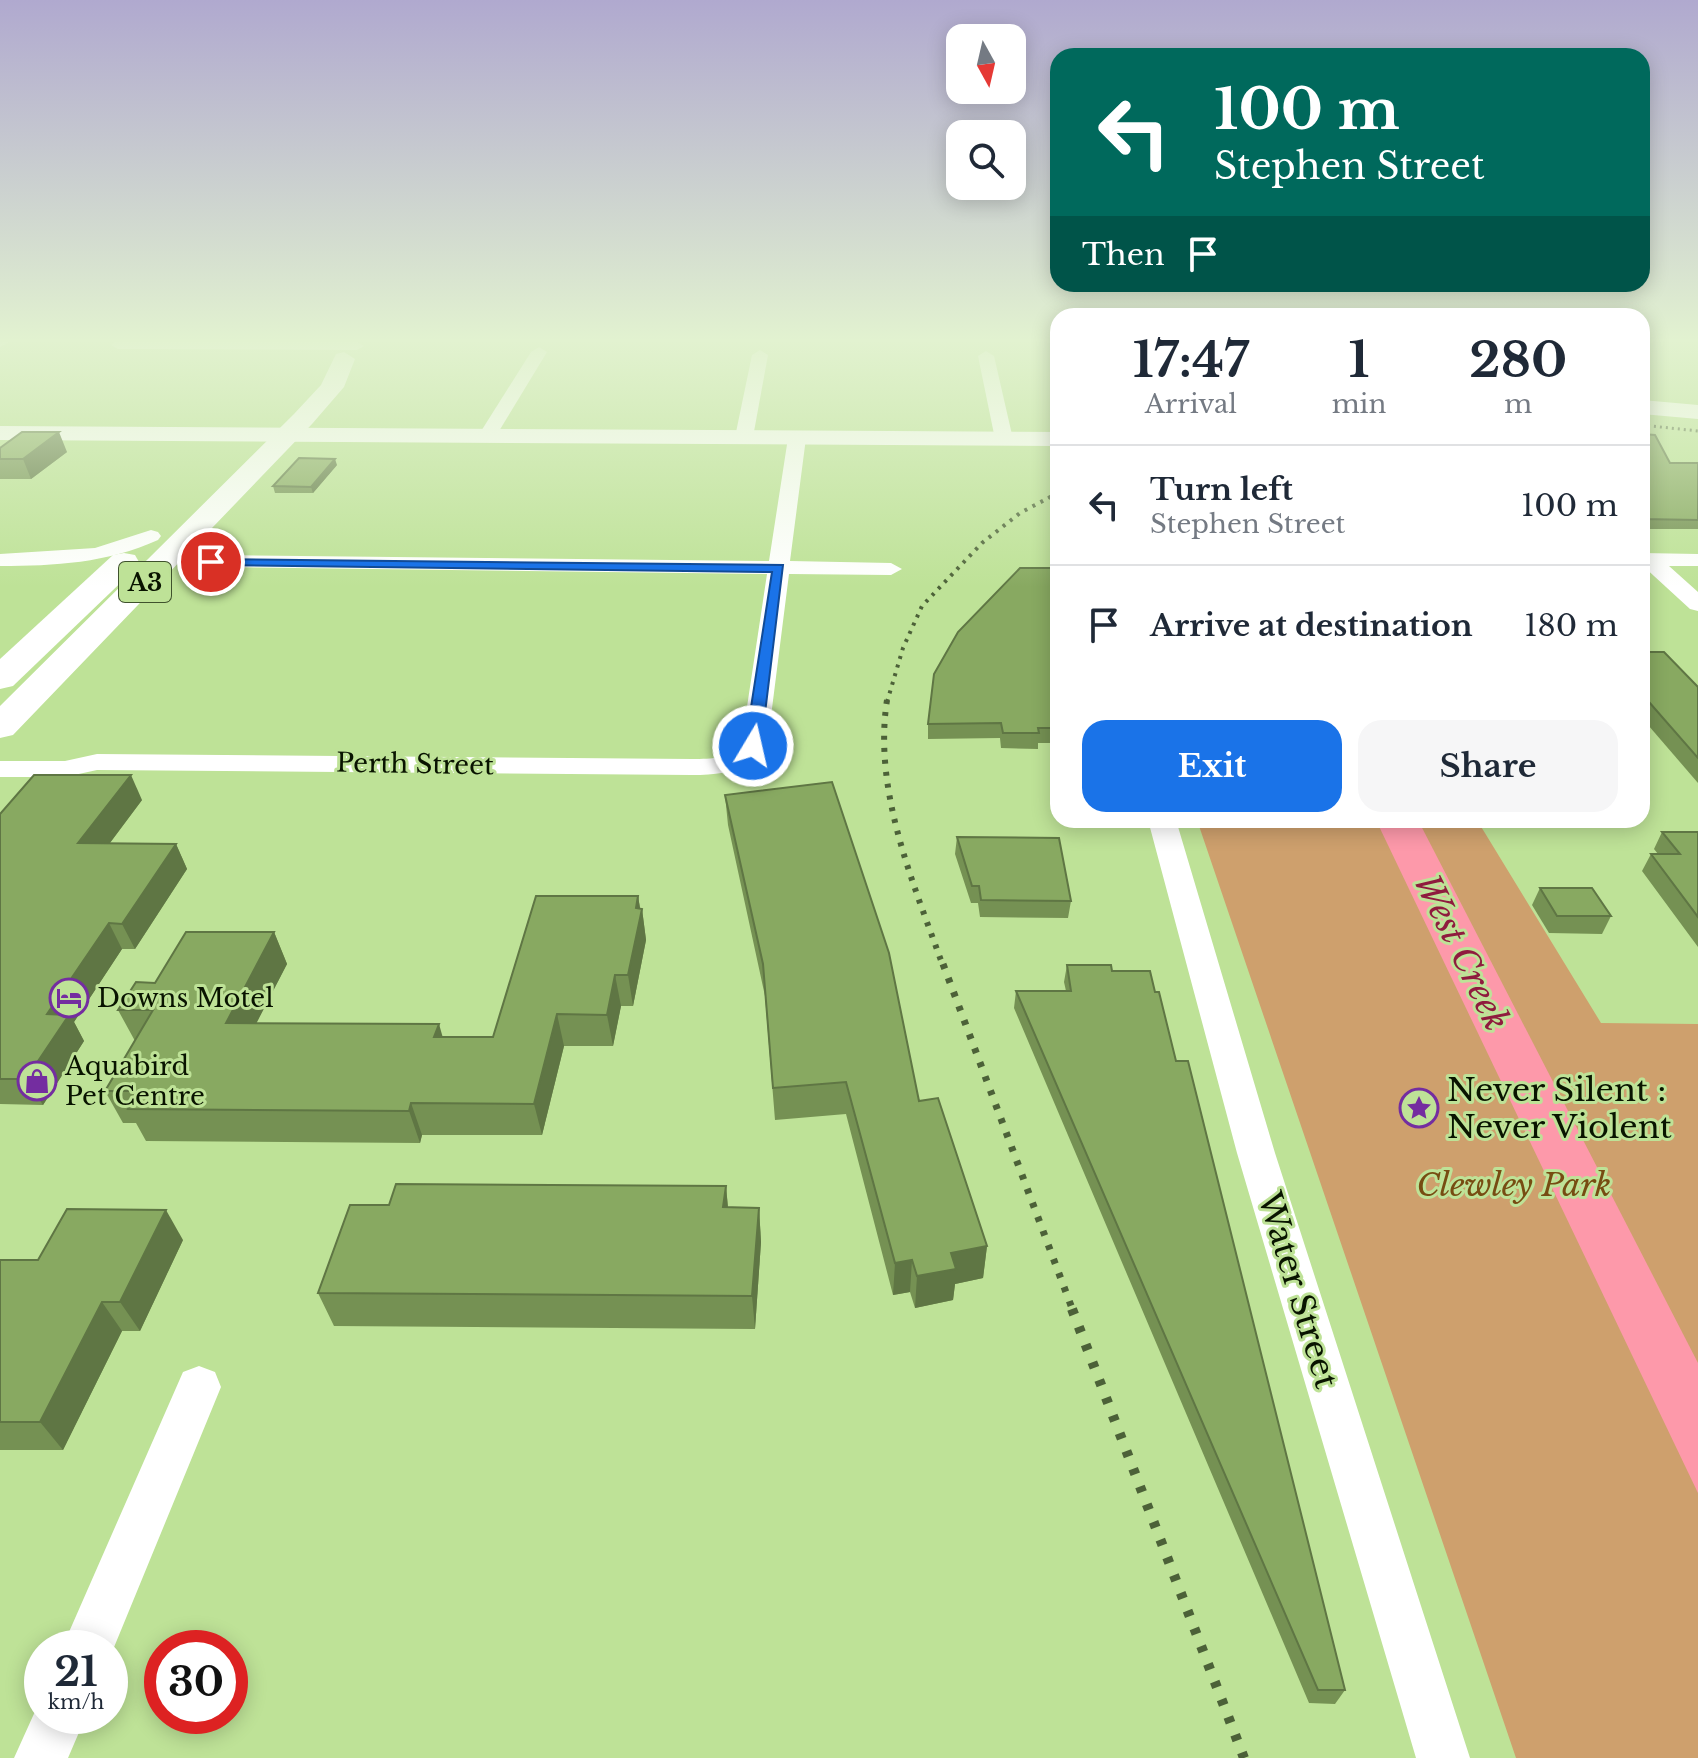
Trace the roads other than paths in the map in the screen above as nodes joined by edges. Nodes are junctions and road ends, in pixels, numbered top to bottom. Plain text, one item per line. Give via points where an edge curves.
1 (288, 423) edge
2 (495, 423) edge
3 (747, 423) edge
4 (1001, 423) edge
5 (0, 433) edge
6 (273, 435) junction
7 (487, 436) junction
8 (744, 437) junction
9 (797, 438) junction
10 (1004, 439) junction
11 (1050, 439) edge
12 (166, 540) junction
13 (0, 560) edge
14 (64, 560) junction
15 (1650, 560) edge
16 (1698, 560) edge
17 (220, 561) junction
18 (1650, 563) edge
19 (779, 568) junction
20 (891, 569) dead end
21 (148, 578) junction
22 (98, 586) junction
23 (1698, 604) edge
24 (0, 678) edge
25 (0, 727) edge
26 (0, 753) edge
27 (97, 762) junction
28 (0, 769) edge
29 (1164, 828) edge
30 (199, 1387) dead end
31 (96, 1630) edge
32 (51, 1734) edge
33 (41, 1758) edge
34 (1443, 1758) edge

1 - 6 highway, A3
2 - 7 street
3 - 8 street
4 - 10 street
5 - 6 street
6 - 7 street
6 - 12 highway, A3
7 - 8 street
8 - 9 street
9 - 10 street
9 - 19 street
10 - 11 street
12 - 14 street
12 - 17 street via 191,556
12 - 21 highway, A3
12 - 22 highway, A3
13 - 14 street
14 - 22 street via 94,566 101,575
15 - 16 street
17 - 19 street
17 - 21 street
18 - 23 street
19 - 20 street
19 - 27 street, Perth Street via 755,740 749,752 733,761 669,767
21 - 25 highway, A3
22 - 24 highway, A3
26 - 27 street, Perth Street via 73,755
27 - 28 street, Perth Street via 65,769
29 - 34 street, Water Street via 1256,1153
30 - 31 street
32 - 33 street

